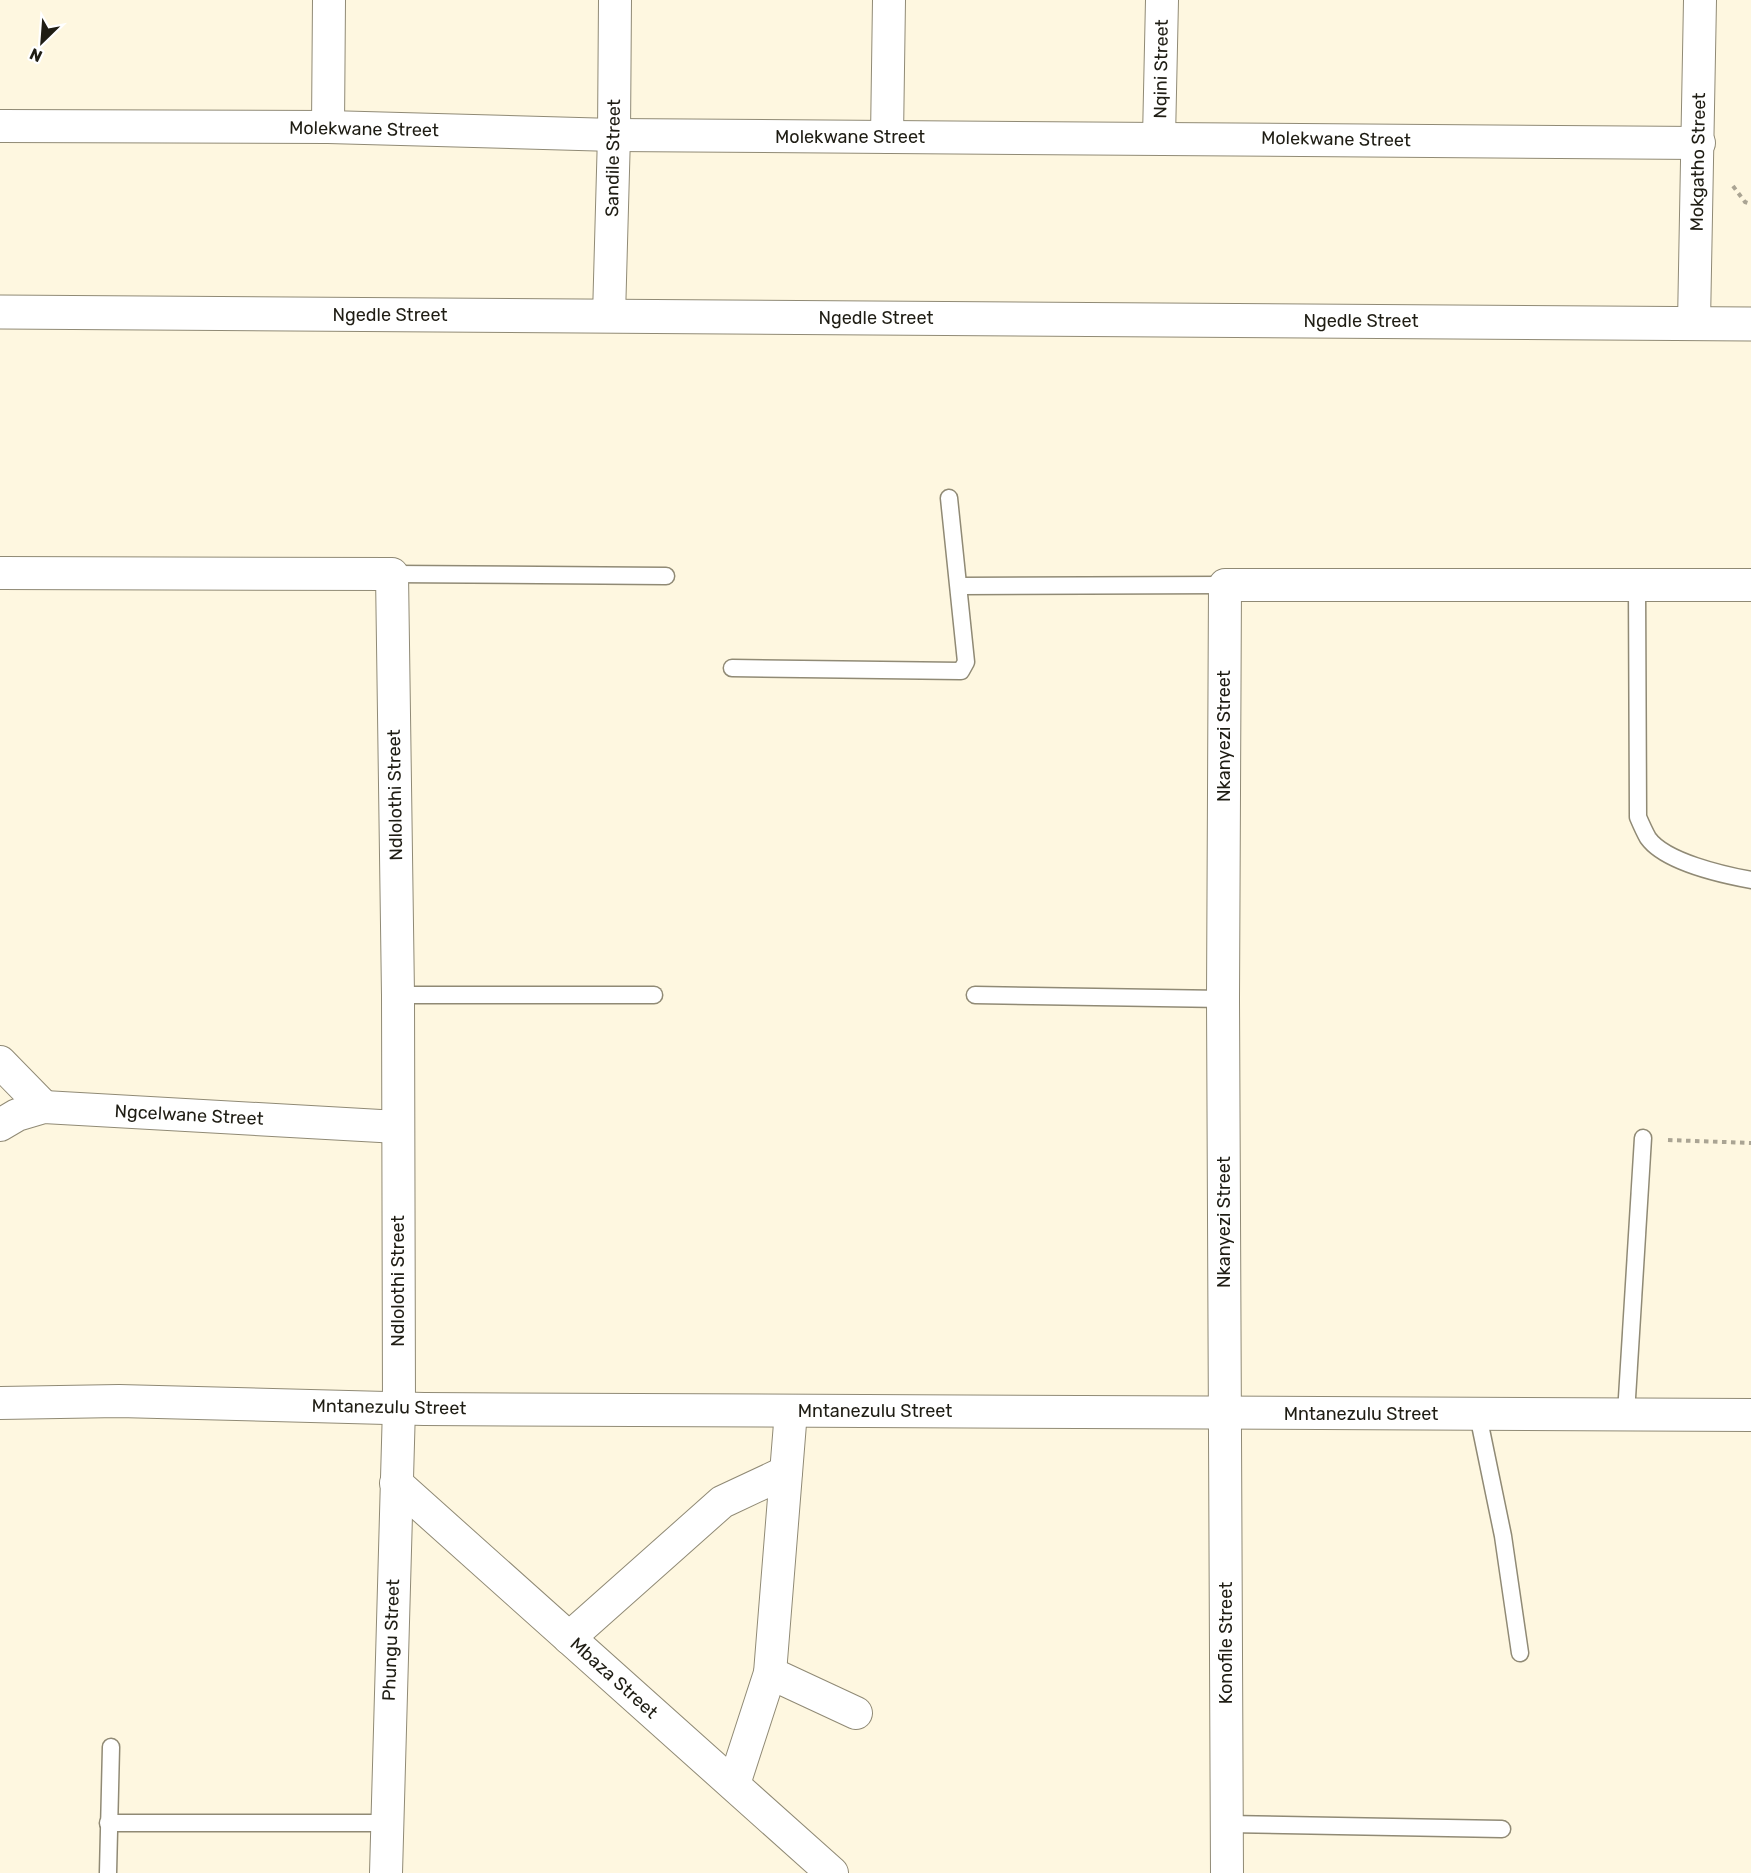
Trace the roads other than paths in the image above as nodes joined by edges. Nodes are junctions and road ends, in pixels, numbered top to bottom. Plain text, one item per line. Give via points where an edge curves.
1 (329, 0) edge
2 (615, 0) edge
3 (889, 0) edge
4 (1162, 0) edge
5 (1700, 0) edge
6 (0, 126) edge
7 (328, 127) junction
8 (614, 135) junction
9 (887, 137) junction
10 (1159, 138) junction
11 (1700, 143) junction
12 (0, 312) edge
13 (609, 316) junction
14 (1694, 323) junction
15 (1751, 324) edge
16 (949, 498) dead end
17 (0, 573) edge
18 (392, 574) junction
19 (666, 576) dead end
20 (1225, 585) junction
21 (1637, 585) junction
22 (1751, 585) edge
23 (960, 586) junction
24 (732, 668) dead end
25 (1751, 880) edge
26 (654, 994) dead end
27 (975, 994) dead end
28 (398, 995) junction
29 (1223, 999) junction
30 (0, 1062) edge
31 (44, 1107) junction
32 (0, 1125) edge
33 (398, 1127) junction
34 (1643, 1138) road end
35 (0, 1402) edge
36 (399, 1407) junction
37 (791, 1410) junction
38 (1225, 1413) junction
39 (1626, 1414) junction
40 (1478, 1415) junction
41 (1751, 1415) edge
42 (786, 1472) junction
43 (396, 1483) junction
44 (569, 1638) junction
45 (1520, 1653) dead end
46 (770, 1673) junction
47 (856, 1713) dead end
48 (111, 1748) dead end
49 (734, 1784) junction
50 (108, 1822) junction
51 (386, 1823) junction
52 (1227, 1824) junction
53 (1502, 1829) dead end
54 (108, 1873) edge
55 (386, 1873) edge
56 (832, 1873) edge
57 (1227, 1873) edge

1 - 7 street
2 - 8 street, Sandile Street
3 - 9 street
4 - 10 street, Nqini Street
5 - 11 street, Mokgatho Street
6 - 7 street, Molekwane Street
7 - 8 street, Molekwane Street
8 - 9 street, Molekwane Street
8 - 13 street, Sandile Street
9 - 10 street, Molekwane Street
10 - 11 street, Molekwane Street
11 - 14 street, Mokgatho Street
12 - 13 street, Ngedle Street
13 - 14 street, Ngedle Street
14 - 15 street, Ngedle Street
16 - 23 lane
17 - 18 street
18 - 19 lane
18 - 28 street, Ndlolothi Street
20 - 21 street
20 - 23 lane
20 - 29 street, Nkanyezi Street
21 - 22 street
21 - 25 lane via 1638,817 1649,840 1668,852 1718,874
23 - 24 lane via 966,662 961,671
26 - 28 lane
27 - 29 lane
28 - 33 street, Ndlolothi Street
29 - 38 street, Nkanyezi Street
30 - 31 street
31 - 32 street, Ngcelwane Street via 16,1115
31 - 33 street, Ngcelwane Street
33 - 36 street, Ndlolothi Street
34 - 39 lane
35 - 36 street, Mntanezulu Street
36 - 37 street, Mntanezulu Street
36 - 43 street, Phungu Street
37 - 38 street, Mntanezulu Street
37 - 42 street
38 - 40 street, Mntanezulu Street
38 - 52 street, Konofile Street
39 - 40 street, Mntanezulu Street
39 - 41 street, Mntanezulu Street
40 - 45 lane via 1503,1536
42 - 44 street via 722,1502
42 - 46 street
43 - 44 street, Mbaza Street
43 - 51 street, Phungu Street
44 - 49 street, Mbaza Street
46 - 47 street
46 - 49 street
48 - 50 lane
49 - 56 street, Mbaza Street
50 - 51 lane
50 - 54 lane
51 - 55 street, Phungu Street
52 - 53 lane
52 - 57 street, Konofile Street

